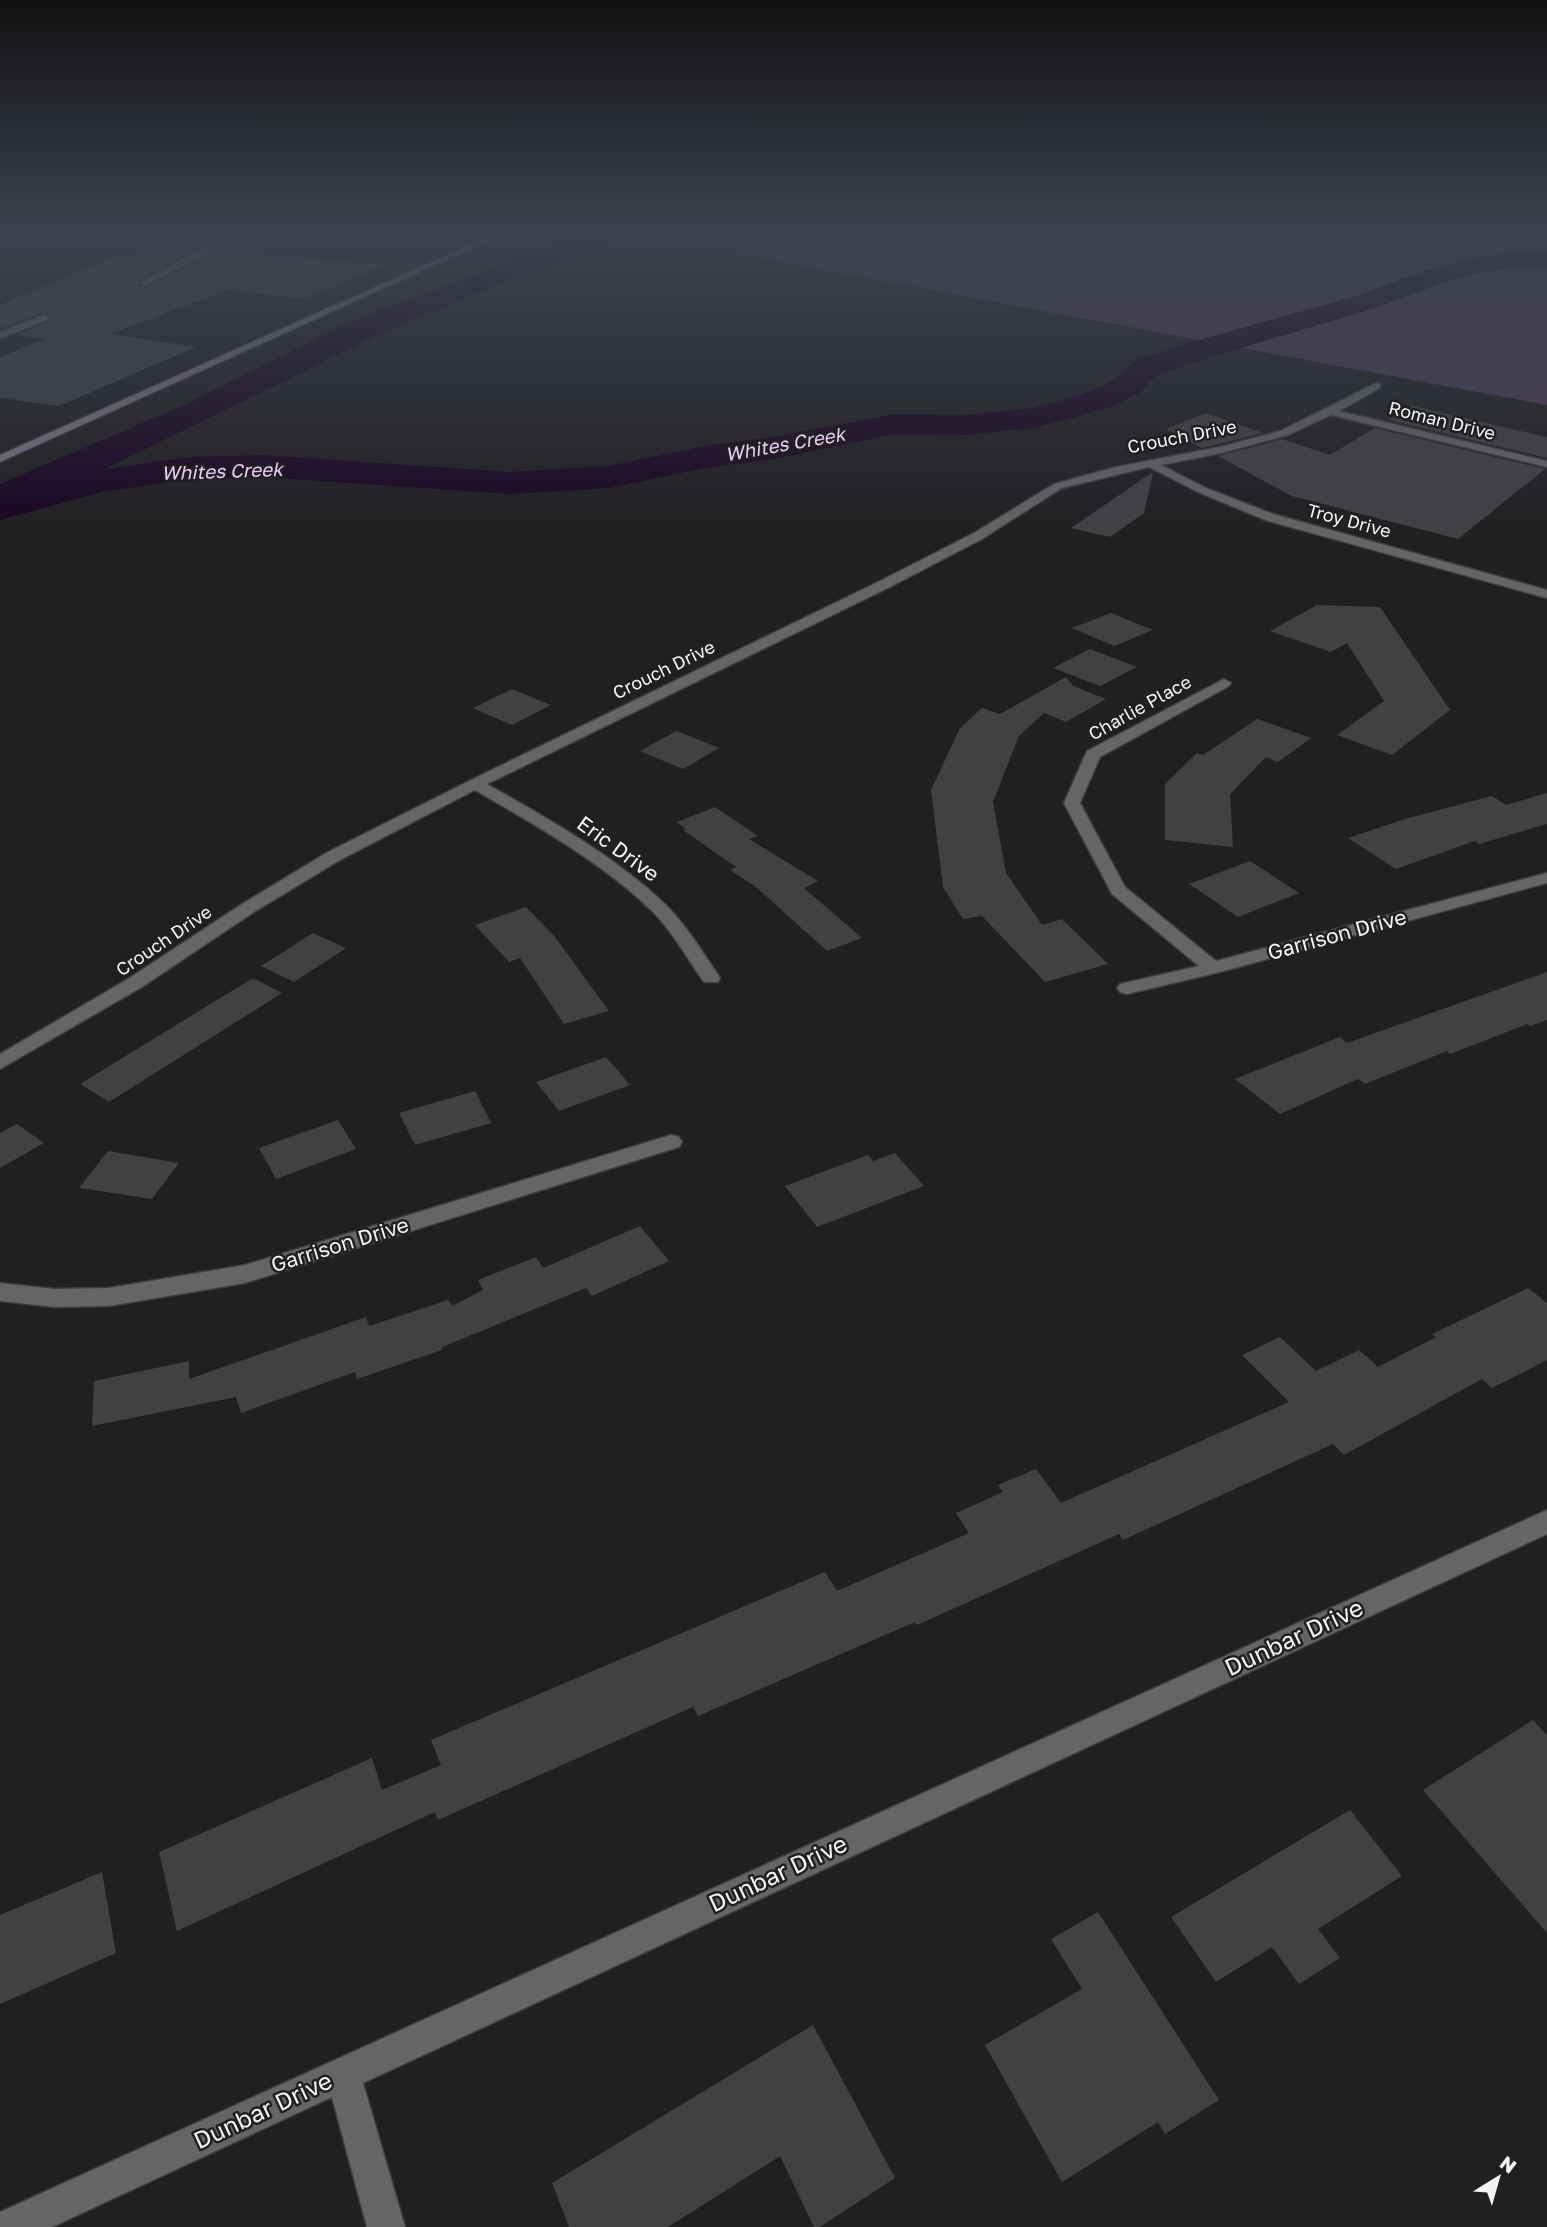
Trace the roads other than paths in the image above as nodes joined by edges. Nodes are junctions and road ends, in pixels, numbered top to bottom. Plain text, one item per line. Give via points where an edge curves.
1 (273, 336) edge
2 (1376, 386) dead end
3 (1330, 412) junction
4 (0, 459) edge
5 (1149, 463) junction
6 (1547, 464) edge
7 (1547, 594) edge
8 (1224, 684) dead end
9 (475, 784) junction
10 (1547, 878) edge
11 (1213, 968) junction
12 (712, 978) dead end
13 (1127, 988) dead end
14 (0, 1063) edge
15 (671, 1142) dead end
16 (0, 1292) edge
17 (1547, 1521) edge
18 (344, 2074) junction
19 (10, 2227) edge
20 (386, 2227) edge

1 - 4 main road
2 - 3 street, Crouch Drive
3 - 5 street, Crouch Drive via 1284,433
3 - 6 street, Roman Drive
5 - 7 street, Troy Drive via 1269,517
5 - 9 street, Crouch Drive via 1058,486 978,536 897,578
8 - 11 street, Charlie Place via 1093,754 1072,803 1118,890
9 - 12 street, Eric Drive via 627,881 662,910
9 - 14 street, Crouch Drive via 334,856
10 - 11 street, Garrison Drive
11 - 13 street, Garrison Drive
15 - 16 street, Garrison Drive via 246,1274 109,1297
17 - 18 street, Dunbar Drive
18 - 19 street, Dunbar Drive
18 - 20 street

